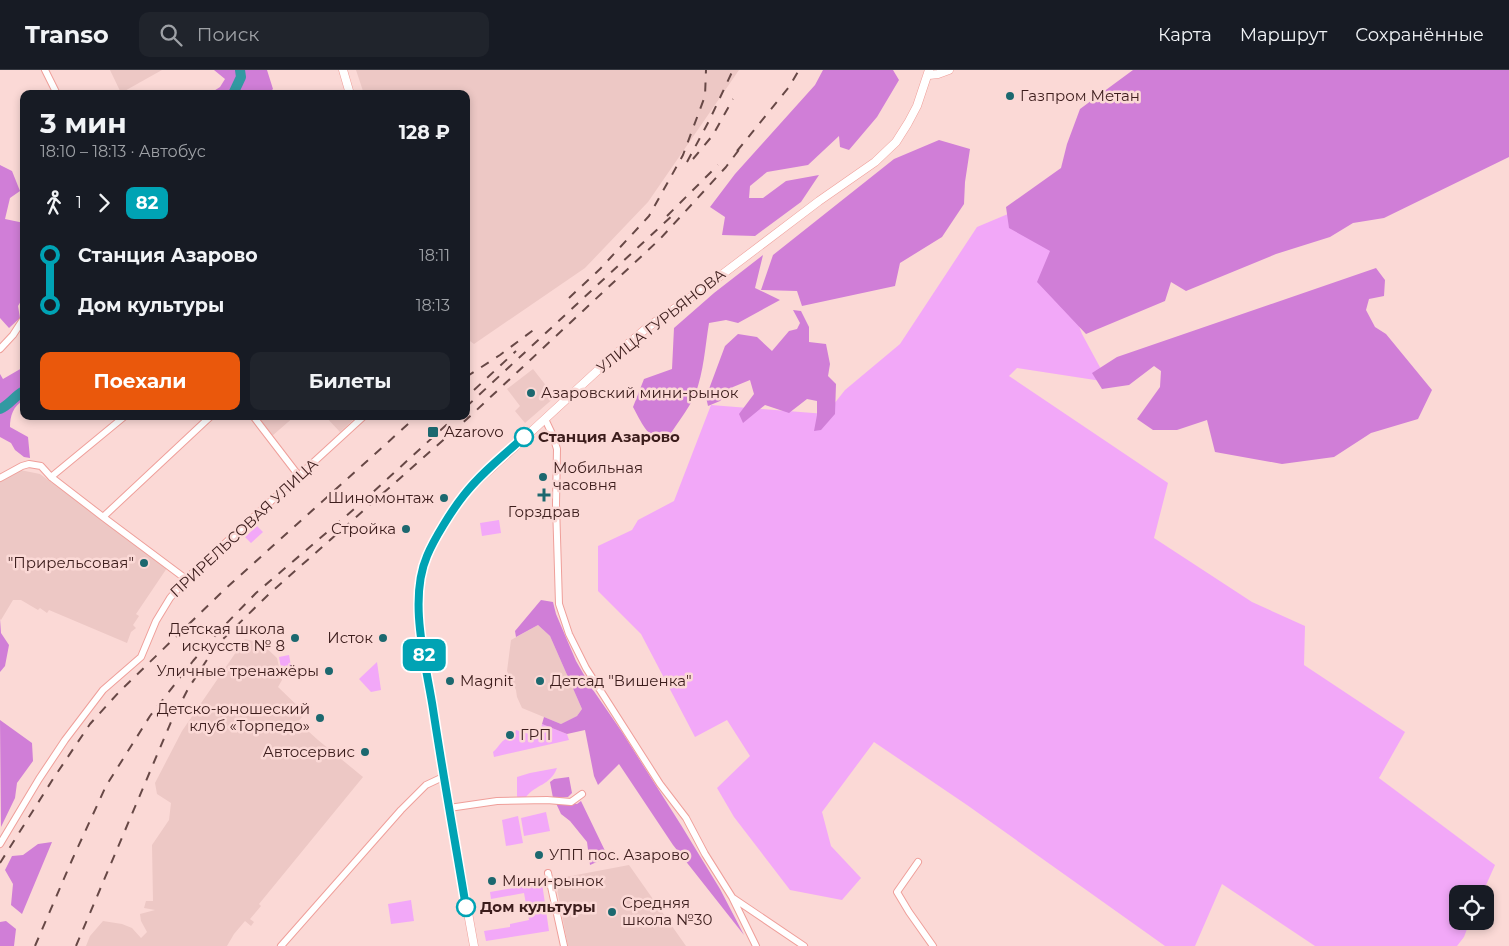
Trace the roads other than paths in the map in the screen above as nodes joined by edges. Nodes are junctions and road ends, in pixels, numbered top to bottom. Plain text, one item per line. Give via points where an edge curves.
1 (45, 70) edge
2 (343, 70) edge
3 (949, 70) edge
4 (929, 72) edge
5 (54, 90) edge
6 (349, 90) edge
7 (20, 324) edge
8 (0, 349) edge
9 (545, 419) junction
10 (120, 420) edge
11 (207, 420) edge
12 (256, 420) edge
13 (360, 420) edge
14 (299, 476) junction
15 (51, 477) junction
16 (0, 478) edge
17 (103, 517) junction
18 (186, 579) junction
19 (443, 777) junction
20 (582, 794) dead end
21 (449, 808) junction
22 (0, 844) edge
23 (918, 862) dead end
24 (548, 874) dead end
25 (732, 897) junction
26 (281, 946) edge
27 (474, 946) edge
28 (564, 946) edge
29 (756, 946) edge
30 (804, 946) edge
31 (933, 946) edge

1 - 5 street
2 - 6 street
3 - 4 street via 938,74
4 - 9 street, УЛИЦА ГУРЬЯНОВА via 908,123 896,142 875,162 648,327
7 - 8 street
9 - 19 street, УЛИЦА ГУРЬЯНОВА via 463,496 427,557 421,577 418,610 421,640
9 - 25 street via 557,448 559,604 568,634 660,784 686,818 704,854
10 - 15 street
11 - 17 street
12 - 14 street
13 - 14 street, ПРИРЕЛЬСОВАЯ УЛИЦА
14 - 18 street, ПРИРЕЛЬСОВАЯ УЛИЦА
15 - 16 street via 41,466 29,464
15 - 17 street
17 - 18 street
18 - 22 street, ПРИРЕЛЬСОВАЯ УЛИЦА via 156,621 141,657 103,690 65,740
19 - 21 street, УЛИЦА ГУРЬЯНОВА
19 - 26 street via 426,785 401,810
20 - 21 street via 571,802 496,801
21 - 27 street, УЛИЦА ГУРЬЯНОВА
23 - 31 street via 897,892
24 - 28 street
25 - 29 street
25 - 30 street

